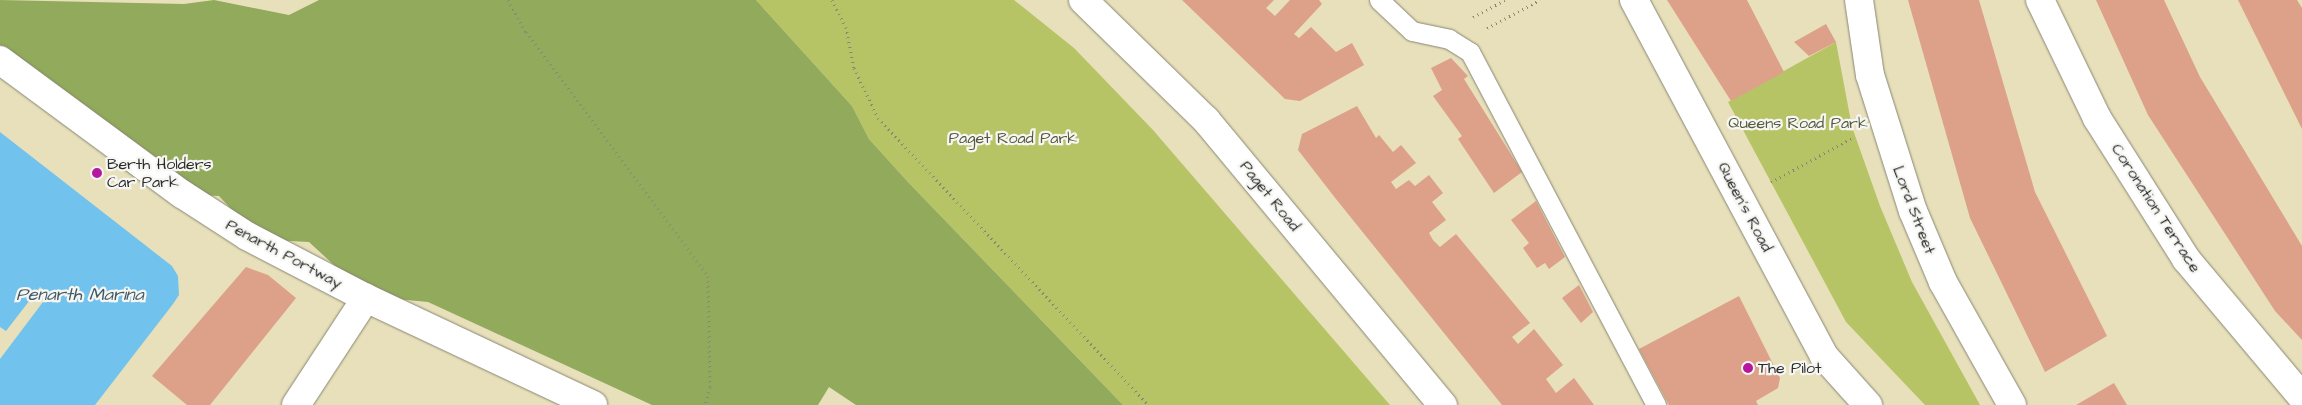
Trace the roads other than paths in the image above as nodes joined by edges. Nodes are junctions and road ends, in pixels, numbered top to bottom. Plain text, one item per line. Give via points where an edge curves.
1 (1083, 0) edge
2 (1379, 0) edge
3 (1634, 0) edge
4 (1859, 0) edge
5 (2040, 0) edge
6 (0, 60) edge
7 (366, 298) junction
8 (2302, 397) edge
9 (296, 405) edge
10 (593, 405) edge
11 (1442, 405) edge
12 (1656, 405) edge
13 (1868, 405) edge
14 (2012, 405) edge

1 - 11 street, Paget Road via 1206,120
2 - 12 lane via 1412,30 1460,43 1470,52
3 - 13 street, Queen's Road via 1824,356
4 - 14 street, Lord Street via 1882,122 1913,212 1943,282
5 - 8 street, Coronation Terrace via 2097,118 2186,259
6 - 7 street, Penarth Portway via 214,216
7 - 9 street
7 - 10 street, Penarth Portway

